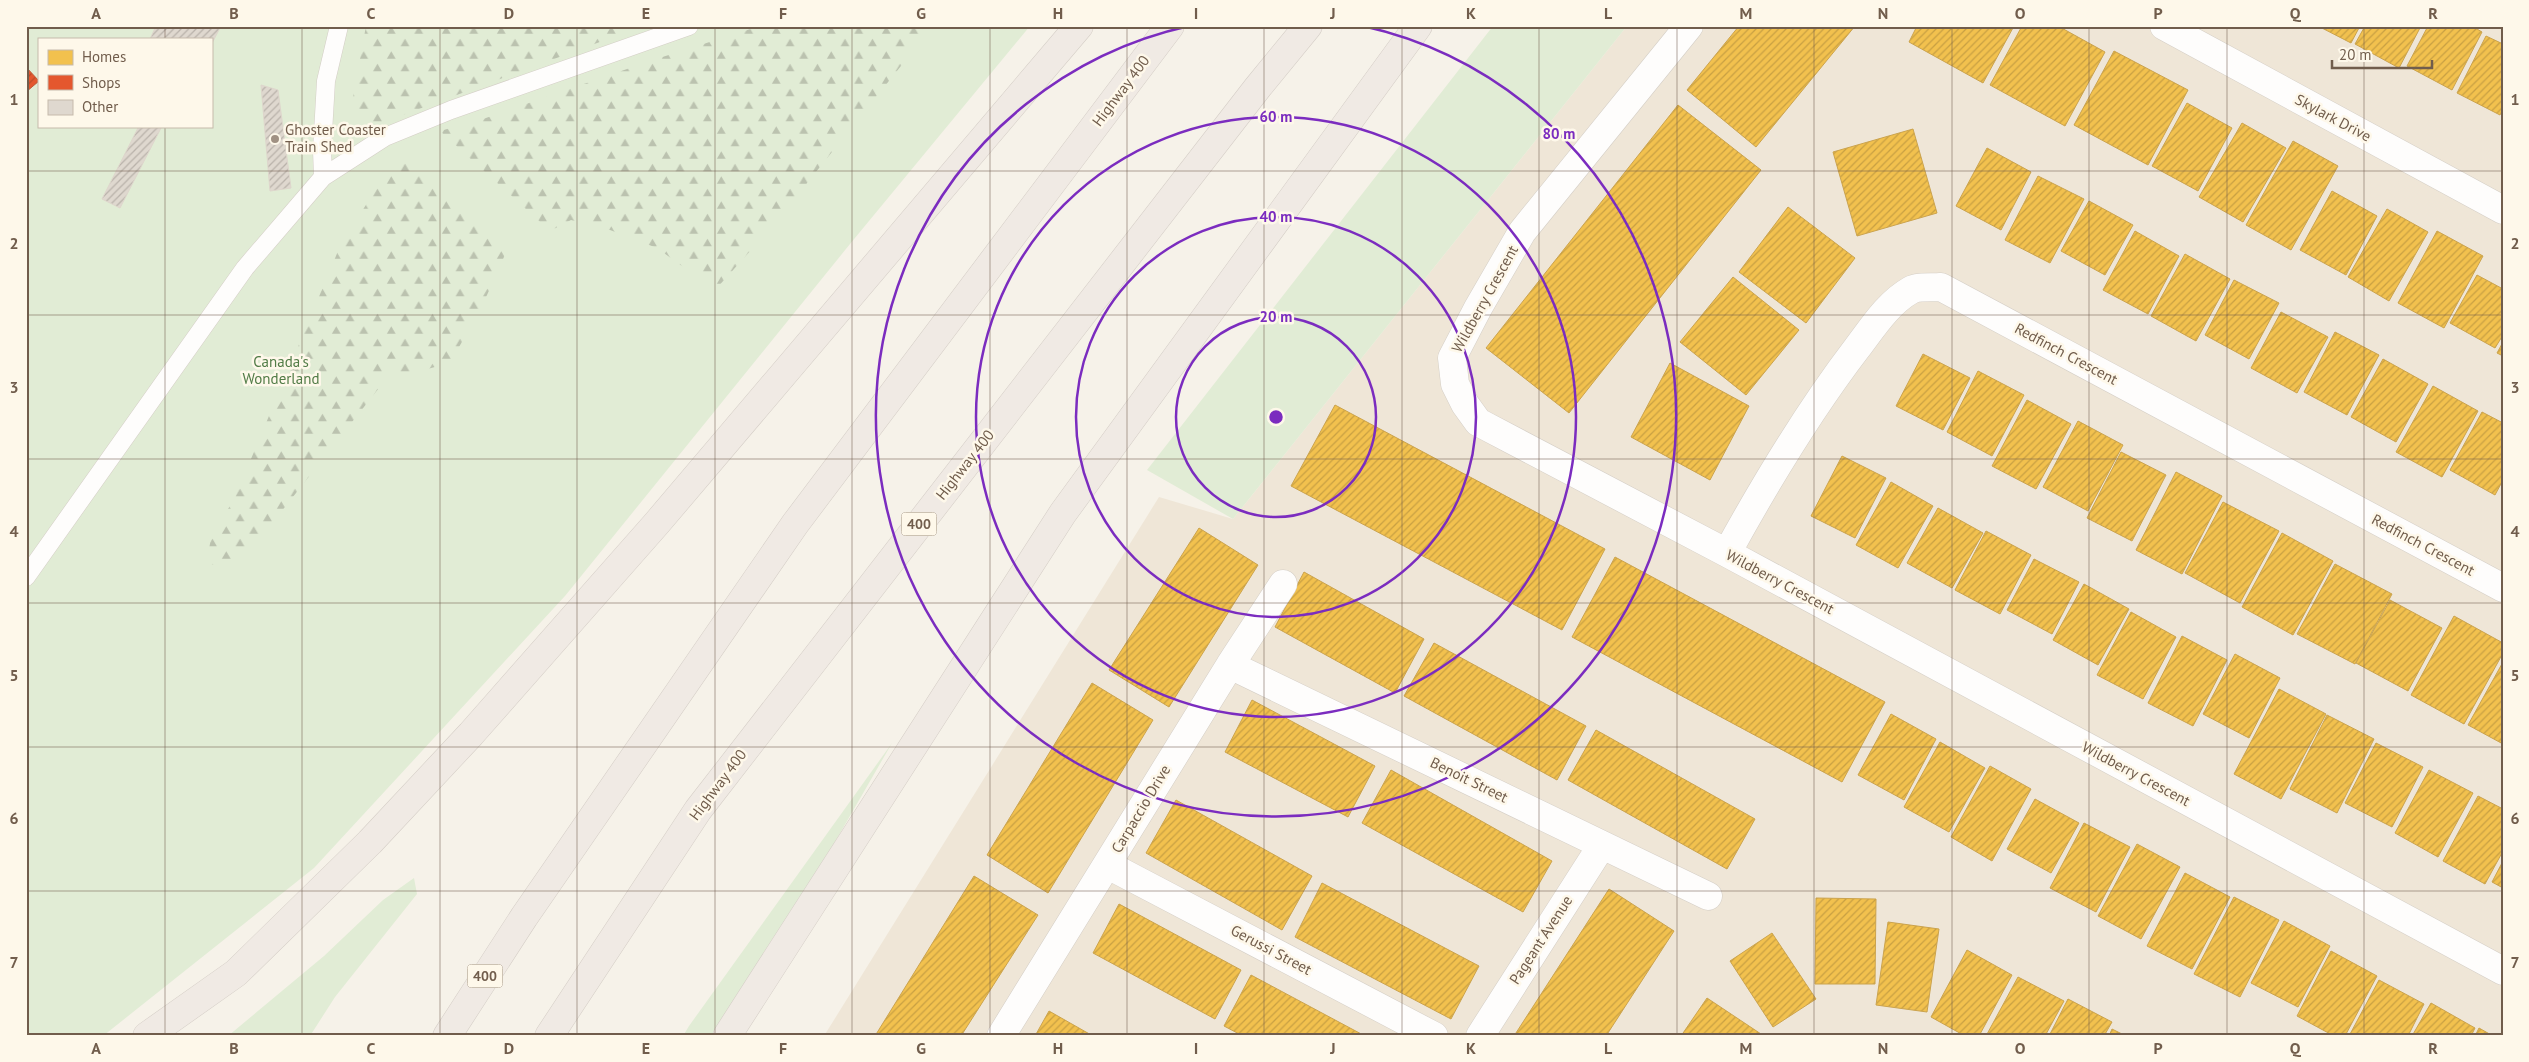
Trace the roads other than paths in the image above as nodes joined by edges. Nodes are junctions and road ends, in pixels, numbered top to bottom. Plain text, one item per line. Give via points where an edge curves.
1 (338, 26) edge
2 (689, 26) edge
3 (1079, 26) edge
4 (1170, 26) edge
5 (1308, 26) edge
6 (1418, 26) edge
7 (1688, 26) edge
8 (2176, 29) edge
9 (323, 177) junction
10 (2503, 210) edge
11 (1728, 553) junction
12 (27, 574) edge
13 (1284, 584) dead end
14 (2503, 588) edge
15 (1230, 665) junction
16 (1602, 845) junction
17 (1108, 865) junction
18 (1708, 896) dead end
19 (2503, 971) edge
20 (147, 1036) edge
21 (447, 1036) edge
22 (549, 1036) edge
23 (727, 1036) edge
24 (1001, 1036) edge
25 (1434, 1036) edge
26 (1480, 1036) edge

1 - 9 lane via 326,81
2 - 9 lane via 451,110 385,137
3 - 20 highway via 657,523 471,734 370,842 236,972
4 - 21 highway, Highway 400 / 400 via 795,524 524,917
5 - 22 highway, Highway 400 / 400 via 698,810
6 - 23 highway via 1063,513
7 - 11 street, Wildberry Crescent via 1522,232 1452,358 1455,384 1464,404 1478,422
8 - 10 street, Skylark Drive
9 - 12 lane via 245,268
11 - 14 street, Redfinch Crescent via 1823,392 1877,322 1913,288 1941,287
11 - 19 street, Wildberry Crescent
13 - 15 street, Carpaccio Drive
15 - 16 street, Benoit Street
15 - 17 street, Carpaccio Drive
16 - 18 street, Benoit Street
16 - 26 street, Pageant Avenue
17 - 24 street, Carpaccio Drive
17 - 25 street, Gerussi Street

